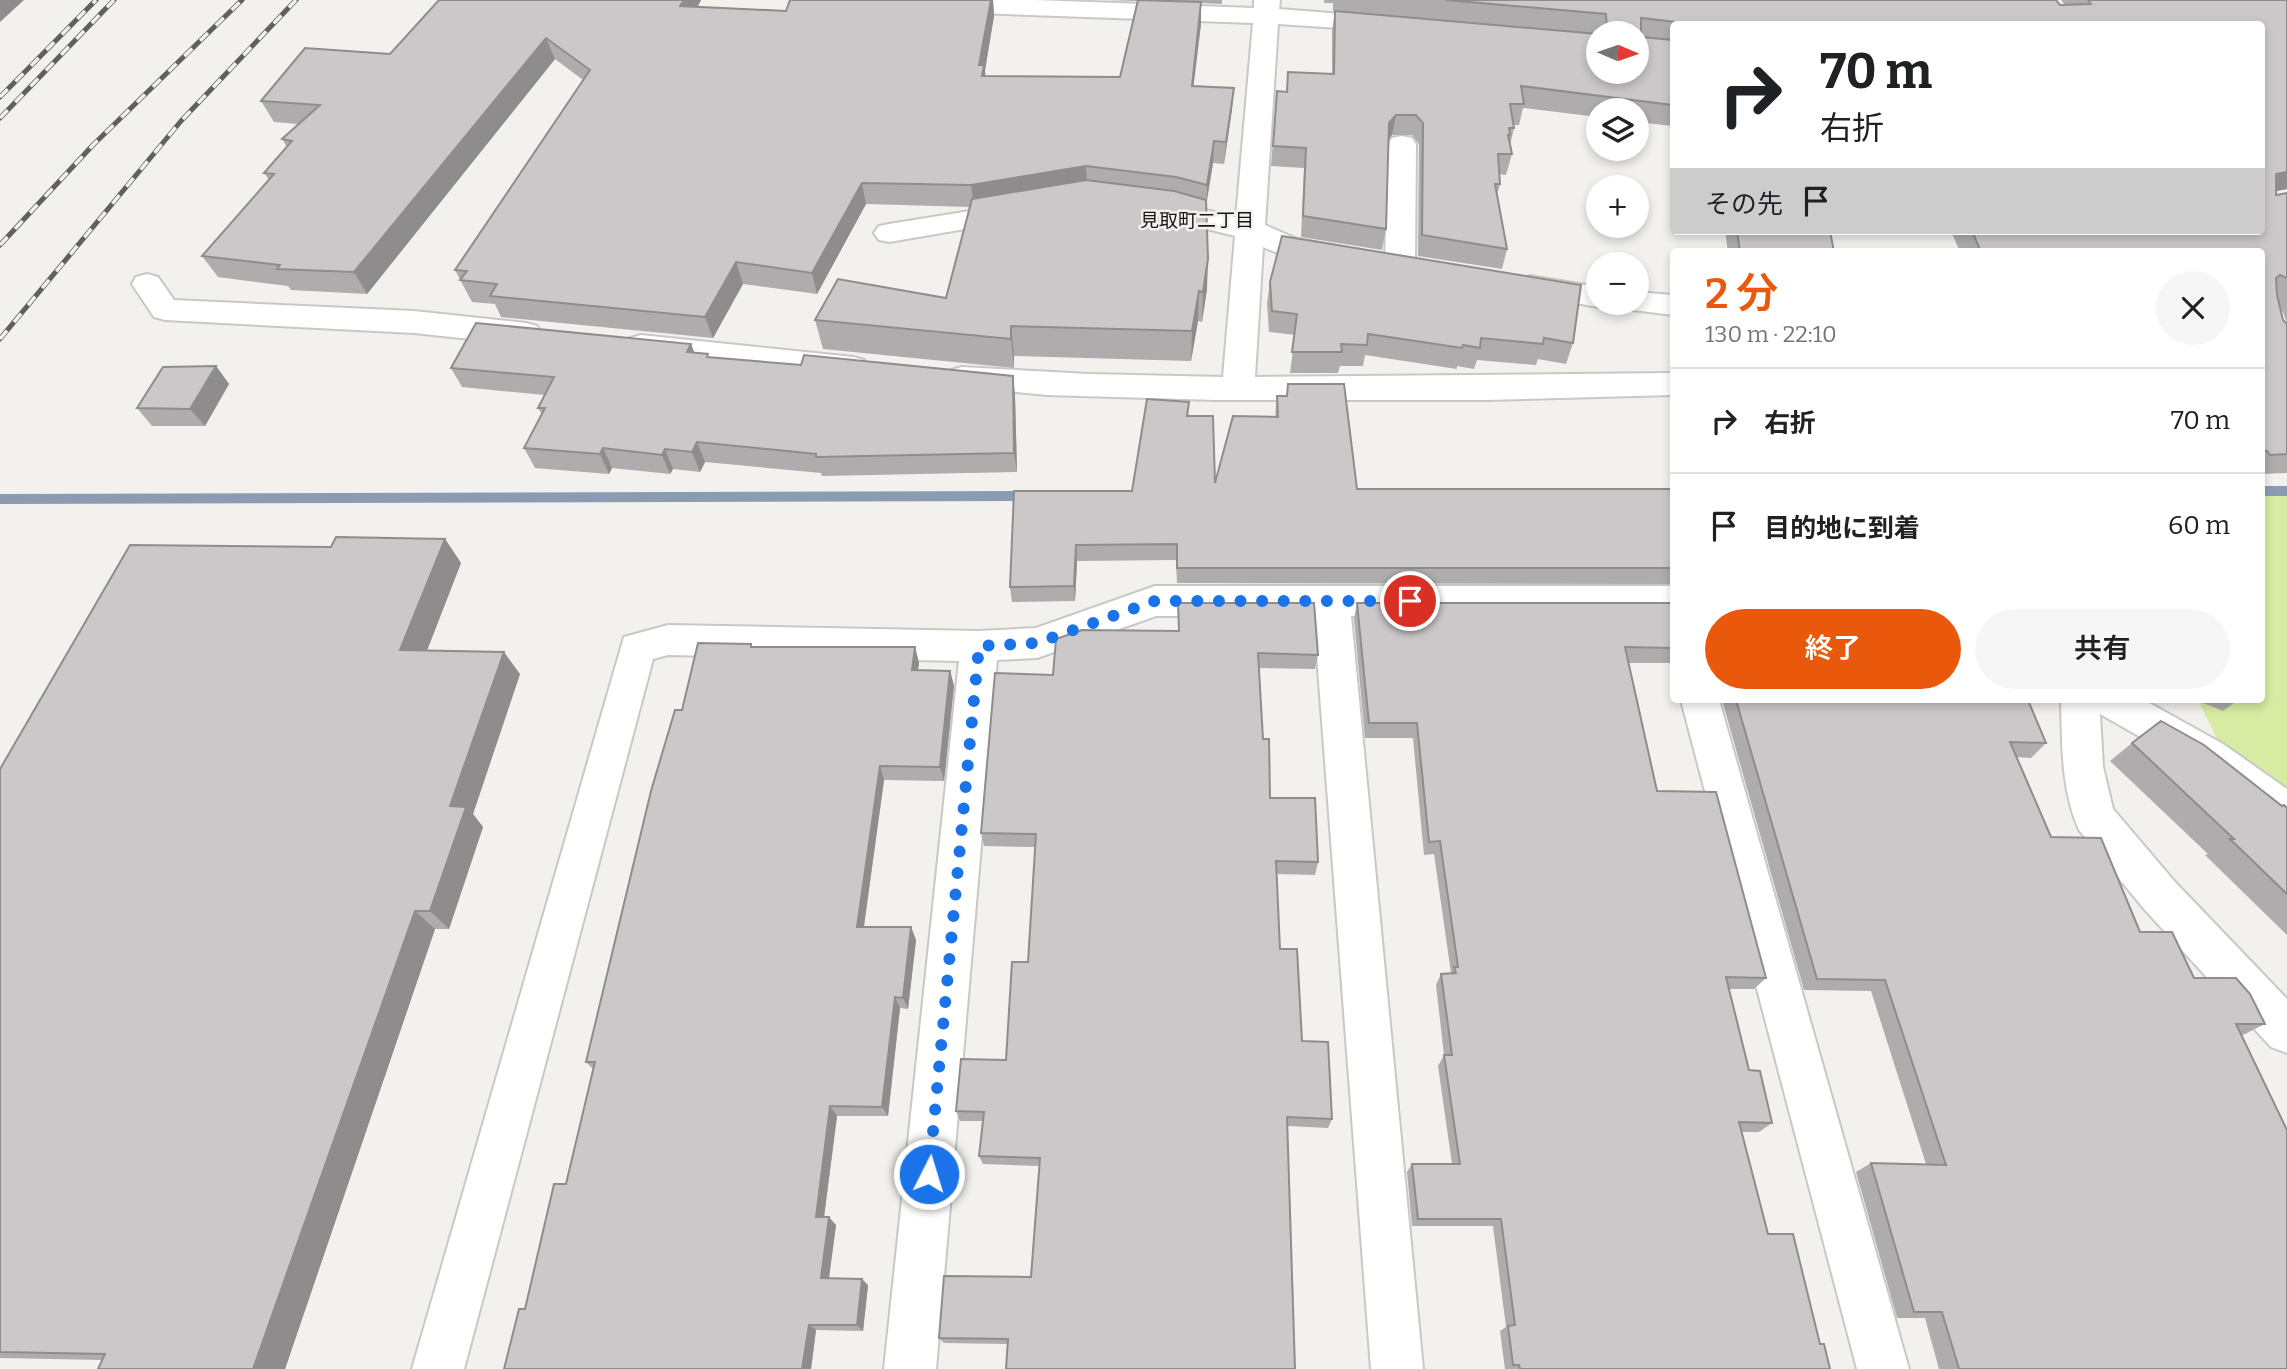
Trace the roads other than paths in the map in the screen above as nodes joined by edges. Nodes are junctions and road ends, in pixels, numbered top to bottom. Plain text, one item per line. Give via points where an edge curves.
1 (834, 0) edge
2 (1266, 9) edge
3 (1405, 25) edge
4 (1402, 144) edge
5 (1125, 204) edge
6 (1051, 206) edge
7 (1250, 230) junction
8 (890, 233) dead end
9 (2198, 235) edge
10 (2153, 248) edge
11 (1502, 282) edge
12 (147, 284) dead end
13 (1586, 295) edge
14 (1649, 303) edge
15 (1670, 305) edge
16 (549, 337) edge
17 (617, 344) edge
18 (876, 370) edge
19 (932, 375) edge
20 (1670, 384) edge
21 (1238, 388) junction
22 (1331, 601) junction
23 (1670, 602) edge
24 (979, 646) junction
25 (1701, 703) edge
26 (2080, 703) edge
27 (2115, 703) edge
28 (2287, 812) edge
29 (2287, 1031) edge
30 (438, 1369) edge
31 (910, 1369) edge
32 (1397, 1369) edge
33 (1883, 1369) edge

1 - 2 street
2 - 3 street via 1312,18
2 - 7 street
4 - 7 street via 1389,263 1290,248
5 - 7 street via 1175,210
6 - 8 street
7 - 21 street
9 - 10 street
11 - 13 street
12 - 16 street via 165,310 414,322
14 - 15 street
17 - 18 street
19 - 21 street via 1043,385
20 - 21 street via 1539,389
22 - 23 street
22 - 24 street via 1155,601 1037,643
22 - 32 street
24 - 30 street via 668,640 637,648
24 - 31 street
25 - 33 street
26 - 29 street via 2083,767 2094,817 2160,896
27 - 28 street via 2209,757

